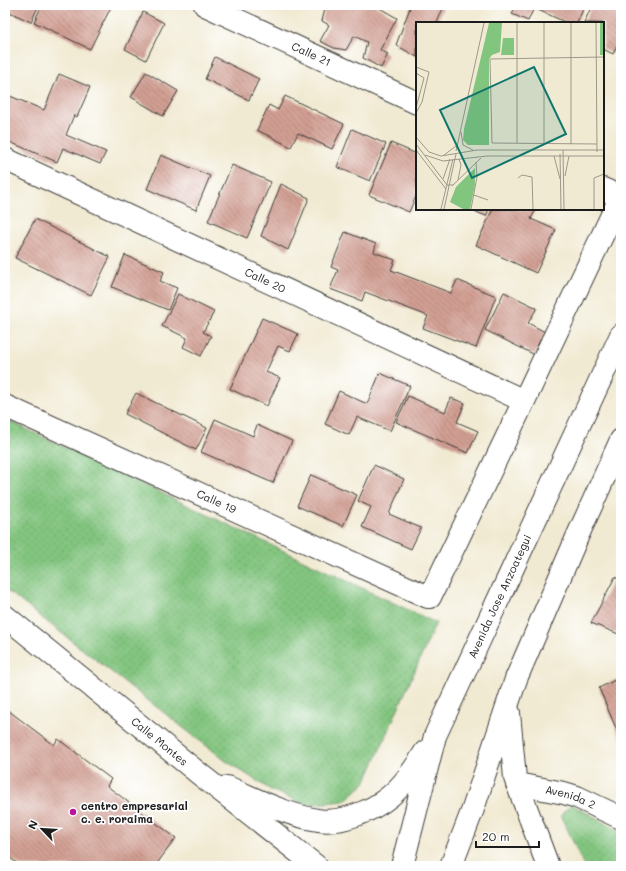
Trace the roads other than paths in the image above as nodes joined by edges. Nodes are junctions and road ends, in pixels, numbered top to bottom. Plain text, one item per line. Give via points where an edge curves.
1 (205, 5) edge
2 (416, 103) edge
3 (5, 159) edge
4 (604, 189) edge
5 (621, 197) edge
6 (621, 335) edge
7 (524, 402) junction
8 (5, 406) edge
9 (621, 440) edge
10 (5, 616) edge
11 (508, 702) junction
12 (435, 736) junction
13 (202, 776) junction
14 (517, 784) junction
15 (621, 818) edge
16 (316, 866) edge
17 (402, 866) edge
18 (451, 866) edge
19 (548, 866) edge

1 - 2 street, Calle 21
3 - 7 street, Calle 20
4 - 5 street
5 - 7 street
6 - 12 street, Avenida Jose Anzoategui
7 - 8 street, Calle 19 via 432,595 428,597
9 - 11 street
10 - 13 street, Calle Montes
11 - 14 street
11 - 18 street via 473,809
12 - 13 street via 411,774 389,797 344,819 320,820 297,816
12 - 17 street, Avenida Jose Anzoategui
13 - 16 street, Calle Montes
14 - 15 street, Avenida 2 via 577,797
14 - 19 street

